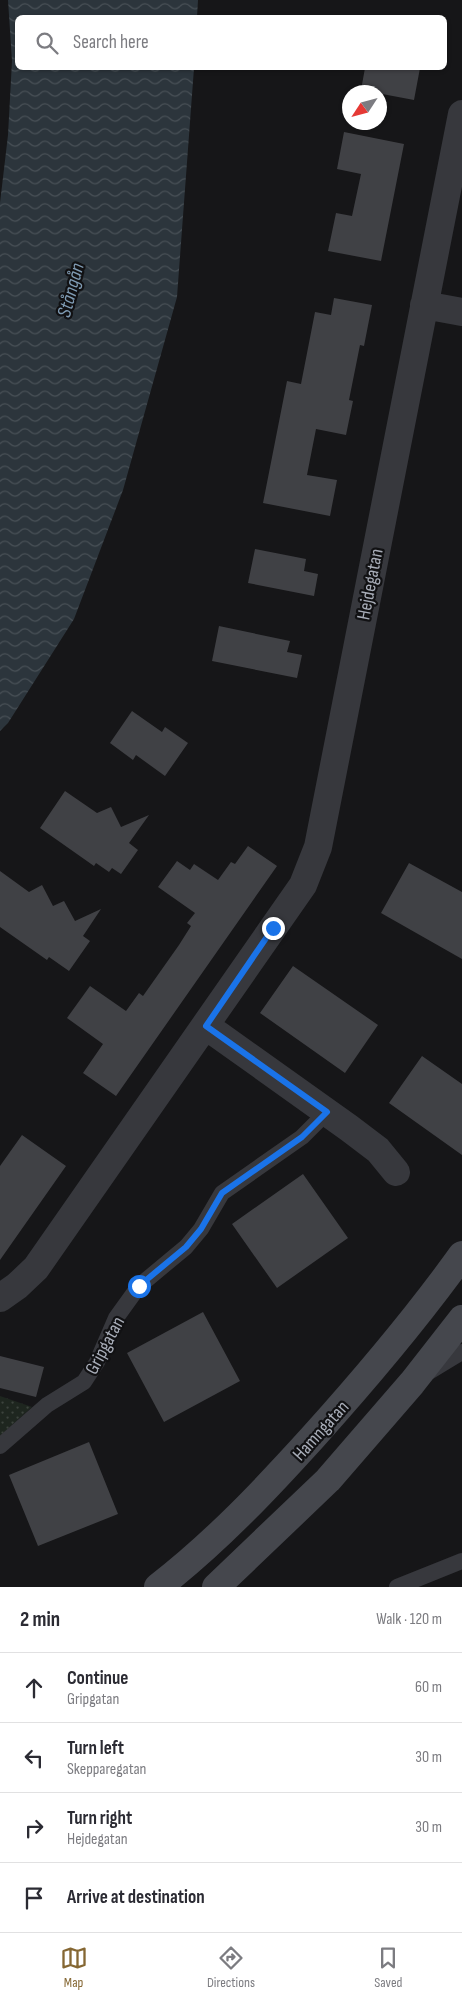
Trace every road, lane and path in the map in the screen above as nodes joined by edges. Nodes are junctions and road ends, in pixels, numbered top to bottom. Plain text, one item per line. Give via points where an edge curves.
1 (462, 114) edge
2 (424, 305) junction
3 (462, 312) edge
4 (206, 1026) junction
5 (327, 1112) junction
6 (396, 1172) dead end
7 (462, 1255) edge
8 (0, 1298) edge
9 (462, 1319) edge
10 (462, 1352) edge
11 (412, 1383) junction
12 (0, 1446) edge
13 (462, 1561) edge
14 (158, 1587) edge
15 (216, 1587) edge
16 (398, 1587) edge

1 - 2 street, Hejdegatan
2 - 3 street
2 - 4 street, Hejdegatan via 318,847 303,885
4 - 5 street
4 - 8 street via 36,1268
5 - 6 street via 378,1150
5 - 12 lane, Gripgatan via 302,1137 222,1193 186,1247 139,1286 116,1318 97,1362 84,1382 47,1405
7 - 14 main road, Hamngatan via 377,1366 278,1476 192,1562
9 - 11 main road, Hamngatan
10 - 11 lane
11 - 15 main road, Hamngatan via 328,1480
13 - 16 lane

